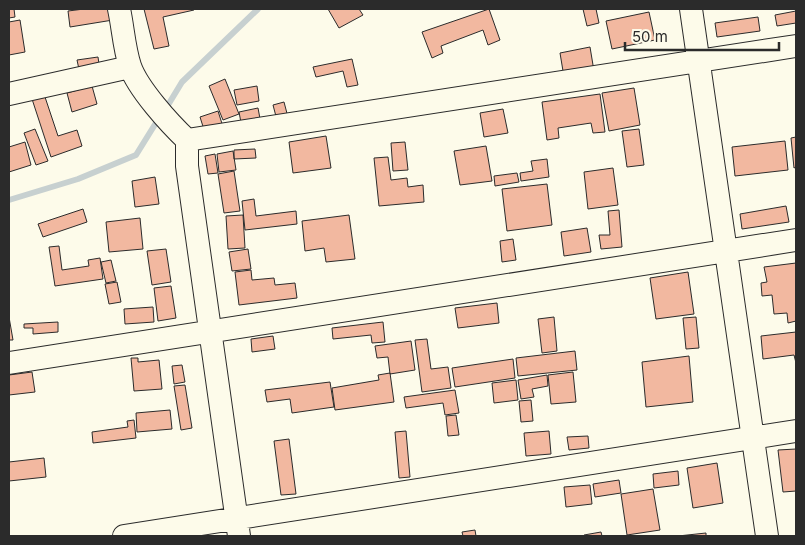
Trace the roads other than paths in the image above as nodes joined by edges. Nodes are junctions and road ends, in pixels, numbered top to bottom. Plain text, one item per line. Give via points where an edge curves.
1 (119, 9) edge
2 (691, 9) edge
3 (796, 46) edge
4 (698, 62) junction
5 (130, 68) junction
6 (9, 94) edge
7 (187, 140) junction
8 (796, 240) edge
9 (726, 252) junction
10 (212, 332) junction
11 (9, 363) edge
12 (796, 430) edge
13 (752, 437) junction
14 (238, 528) edge
15 (124, 536) edge
16 (767, 536) edge

1 - 5 street
2 - 4 street
3 - 4 street
4 - 7 street
4 - 9 street
5 - 6 street
5 - 7 street via 153,103
7 - 10 street via 187,166
8 - 9 street
9 - 10 street
9 - 13 street
10 - 11 street
10 - 14 street
12 - 13 street
13 - 14 street
13 - 16 street
14 - 15 street

